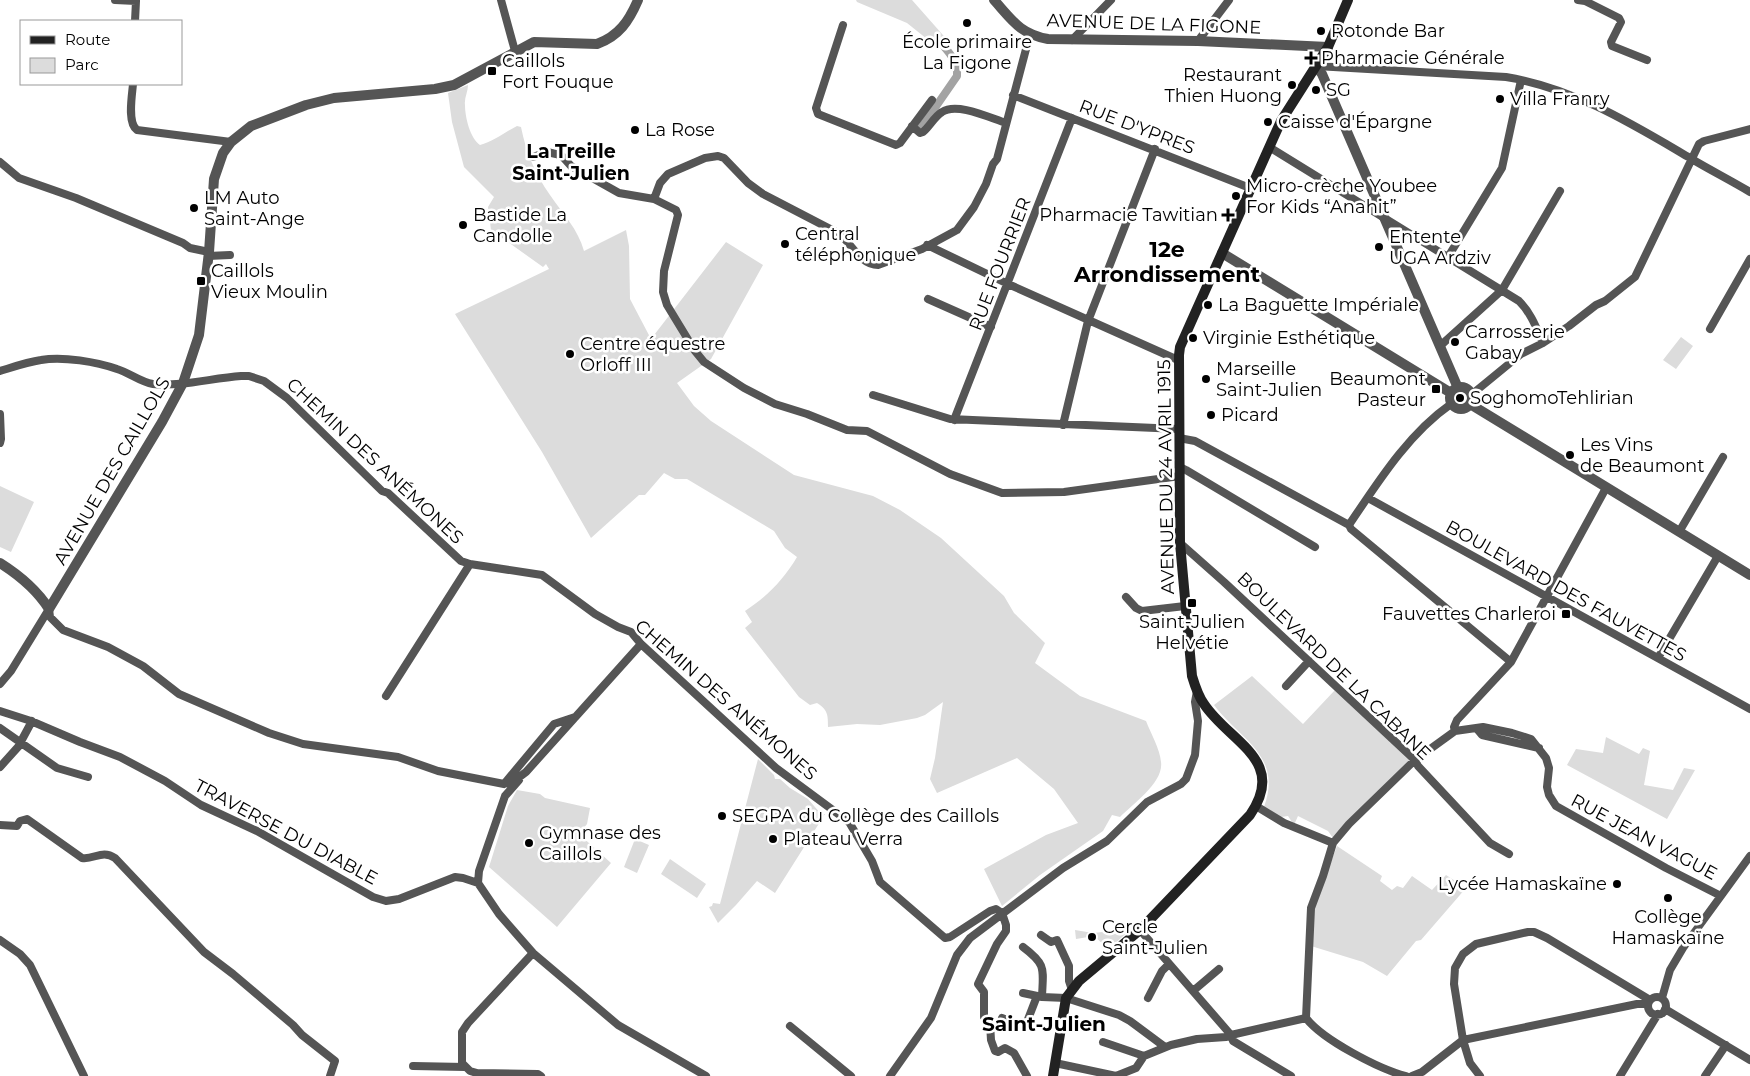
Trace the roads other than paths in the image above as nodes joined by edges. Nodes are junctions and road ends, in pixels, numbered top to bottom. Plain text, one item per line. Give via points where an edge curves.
1 (115, 0) edge
2 (146, 0) edge
3 (501, 0) edge
4 (638, 0) edge
5 (994, 0) edge
6 (1111, 0) edge
7 (1229, 0) edge
8 (1348, 0) edge
9 (1578, 0) edge
10 (136, 1) edge
11 (135, 20) edge
12 (844, 25) dead end
13 (1030, 34) junction
14 (1072, 40) junction
15 (1198, 41) junction
16 (1328, 47) junction
17 (515, 51) junction
18 (1647, 60) dead end
19 (1316, 66) junction
20 (1520, 80) junction
21 (133, 85) edge
22 (1014, 95) junction
23 (932, 100) dead end
24 (1072, 118) junction
25 (1006, 123) junction
26 (1750, 128) edge
27 (916, 129) junction
28 (231, 142) junction
29 (1269, 147) junction
30 (1155, 149) junction
31 (533, 157) dead end
32 (1692, 159) junction
33 (0, 162) edge
34 (1250, 188) junction
35 (1560, 191) dead end
36 (1750, 192) edge
37 (654, 199) junction
38 (1382, 216) junction
39 (927, 245) junction
40 (1222, 253) junction
41 (208, 254) junction
42 (230, 255) dead end
43 (1448, 258) junction
44 (1750, 259) edge
45 (1008, 284) junction
46 (1502, 290) junction
47 (928, 299) dead end
48 (1088, 320) junction
49 (991, 328) junction
50 (1710, 329) dead end
51 (1543, 343) junction
52 (1440, 346) junction
53 (1178, 360) junction
54 (0, 371) edge
55 (183, 383) junction
56 (1454, 390) junction
57 (873, 395) dead end
58 (1470, 399) junction
59 (1451, 404) junction
60 (0, 414) edge
61 (954, 420) junction
62 (1063, 425) junction
63 (1179, 434) junction
64 (0, 443) edge
65 (1723, 457) dead end
66 (1180, 472) junction
67 (1606, 488) junction
68 (1368, 498) junction
69 (1349, 526) junction
70 (1679, 532) junction
71 (1180, 543) junction
72 (1315, 547) dead end
73 (1718, 556) junction
74 (0, 563) edge
75 (470, 564) junction
76 (1750, 575) edge
77 (1126, 597) dead end
78 (1547, 597) junction
79 (1185, 606) junction
80 (48, 609) junction
81 (641, 644) junction
82 (1658, 658) junction
83 (1309, 660) junction
84 (1511, 662) junction
85 (0, 684) edge
86 (1286, 686) dead end
87 (1197, 691) junction
88 (386, 696) dead end
89 (1750, 709) edge
90 (0, 711) edge
91 (577, 716) junction
92 (32, 721) junction
93 (0, 728) edge
94 (1455, 732) junction
95 (21, 742) junction
96 (1415, 760) junction
97 (1, 763) edge
98 (522, 776) junction
99 (88, 777) dead end
100 (504, 784) junction
101 (505, 796) junction
102 (1256, 806) junction
103 (0, 825) edge
104 (1332, 843) junction
105 (1509, 854) dead end
106 (1750, 856) edge
107 (478, 883) junction
108 (1721, 896) junction
109 (1002, 913) junction
110 (1140, 930) junction
111 (1041, 935) dead end
112 (0, 940) edge
113 (1023, 947) dead end
114 (534, 953) junction
115 (1169, 964) junction
116 (1219, 969) dead end
117 (1193, 991) junction
118 (1023, 993) dead end
119 (1069, 994) junction
120 (1039, 996) junction
121 (1148, 998) dead end
122 (1662, 998) junction
123 (1649, 1002) junction
124 (1665, 1009) junction
125 (1658, 1014) junction
126 (1002, 1018) dead end
127 (1306, 1018) junction
128 (790, 1026) dead end
129 (1231, 1034) junction
130 (1463, 1040) junction
131 (1102, 1042) dead end
132 (1726, 1045) junction
133 (1165, 1047) junction
134 (1144, 1056) junction
135 (1750, 1060) edge
136 (1055, 1063) junction
137 (413, 1066) dead end
138 (465, 1067) junction
139 (84, 1076) edge
140 (330, 1076) edge
141 (540, 1076) edge
142 (706, 1076) edge
143 (851, 1076) edge
144 (890, 1076) edge
145 (1027, 1076) edge
146 (1053, 1076) edge
147 (1291, 1076) edge
148 (1406, 1076) edge
149 (1412, 1076) edge
150 (1480, 1076) edge
151 (1620, 1076) edge
152 (1704, 1076) edge

1 - 10 street
2 - 10 street
3 - 17 street
4 - 17 street, AVENUE DES CAILLOLS via 628,21 607,40 590,45 534,42
5 - 13 street, AVENUE DE LA FIGONE via 1021,29
6 - 14 street
7 - 15 street
8 - 16 main road, AVENUE DU 24 AVRIL 1915
9 - 18 street via 1619,18 1621,22 1612,46
10 - 11 street
12 - 27 street via 816,108 818,114 896,145
13 - 14 street, AVENUE DE LA FIGONE
13 - 22 street
14 - 15 street, AVENUE DE LA FIGONE
15 - 16 street, AVENUE DE LA FIGONE
16 - 19 main road, AVENUE DU 24 AVRIL 1915
17 - 28 street, AVENUE DES CAILLOLS via 454,84 435,89 334,98 306,105 250,126
19 - 20 street
19 - 29 main road, AVENUE DU 24 AVRIL 1915 via 1281,121
19 - 38 street
20 - 32 street via 1605,110
20 - 43 street via 1502,168
21 - 28 street via 131,122 137,130
22 - 24 street, RUE D'YPRES
22 - 25 street
23 - 27 street
24 - 30 street, RUE D'YPRES
24 - 45 street, RUE FOURRIER
25 - 27 street via 949,108 936,116 925,130
25 - 39 street via 997,159 965,221 957,230
26 - 32 street via 1704,141
28 - 41 street, AVENUE DES CAILLOLS via 214,179
29 - 34 main road, AVENUE DU 24 AVRIL 1915
29 - 38 street
30 - 34 street, RUE D'YPRES
30 - 48 street
31 - 37 street via 547,152 562,156 571,166 619,193
32 - 36 street
32 - 51 street via 1635,276 1605,301 1596,304
33 - 41 street via 19,178 76,198
34 - 40 main road, AVENUE DU 24 AVRIL 1915
35 - 46 street
37 - 39 street via 660,183 668,174 705,158 718,156 763,194 840,234 864,262 878,265
37 - 66 street via 676,210 678,215 664,272 663,292 667,305 704,362 774,404 847,430 867,431 950,474 1002,492 1064,492
38 - 43 street
38 - 52 street
39 - 45 street
40 - 53 main road, AVENUE DU 24 AVRIL 1915 via 1180,347
40 - 56 street
41 - 42 street
41 - 55 street, AVENUE DES CAILLOLS via 199,335
43 - 46 street
44 - 50 street
45 - 48 street
45 - 49 street, RUE FOURRIER
46 - 51 street via 1527,309
46 - 52 street
47 - 49 street
48 - 53 street
48 - 62 street
49 - 61 street, RUE FOURRIER
51 - 58 street via 1521,354
52 - 56 street
53 - 63 main road, AVENUE DU 24 AVRIL 1915
54 - 55 street, CHEMIN DES ANÉMONES via 42,360 64,360 119,369 154,384
55 - 75 street, CHEMIN DES ANÉMONES via 241,376 264,381 287,398 382,491 461,561
55 - 80 street, AVENUE DES CAILLOLS
56 - 58 street via 1466,389
56 - 59 street
57 - 61 street
58 - 59 street via 1464,409
58 - 67 street
59 - 68 street via 1416,435
60 - 64 street
61 - 62 street
62 - 63 street
63 - 66 main road, AVENUE DU 24 AVRIL 1915
63 - 69 street
65 - 70 street
66 - 71 main road, AVENUE DU 24 AVRIL 1915
66 - 72 street via 1186,470
67 - 70 street
67 - 78 street
68 - 69 street
68 - 78 street, BOULEVARD DES FAUVETTES
69 - 84 street
70 - 73 street
71 - 79 main road, AVENUE DU 24 AVRIL 1915
71 - 83 street, BOULEVARD DE LA CABANE
73 - 76 street
73 - 82 street
74 - 80 street via 16,573
75 - 81 street, CHEMIN DES ANÉMONES via 542,575 595,614 631,632
75 - 88 street
77 - 79 street via 1142,611
78 - 82 street, BOULEVARD DES FAUVETTES
78 - 84 street
79 - 87 main road, AVENUE DU 24 AVRIL 1915 via 1192,676
80 - 85 street, AVENUE DES CAILLOLS
80 - 100 street via 50,617 62,630 108,647 143,666 179,694 269,733 303,744 398,757 438,771
81 - 91 street
81 - 109 street, CHEMIN DES ANÉMONES via 776,768 848,822 872,861 880,882 945,938 950,938 990,911 996,909
82 - 89 street, BOULEVARD DES FAUVETTES
83 - 86 street
83 - 96 street, BOULEVARD DE LA CABANE
84 - 94 street via 1457,720
87 - 102 main road, AVENUE DU 24 AVRIL 1915 via 1206,708 1257,761 1262,788
87 - 109 street, CHEMIN DES ANÉMONES via 1195,755 1186,779 1147,802 1107,841 1063,868
90 - 92 street, TRAVERSE DU DIABLE
91 - 98 street
91 - 100 street via 554,724
92 - 95 street
92 - 107 street, TRAVERSE DU DIABLE via 120,757 201,805 257,831 372,897 386,901 399,899 455,877
93 - 95 street
94 - 96 street, RUE JEAN VAGUE
94 - 108 street, RUE JEAN VAGUE via 1477,729 1482,734 1539,748 1548,763 1547,787 1556,806
95 - 97 street
95 - 99 street via 57,768
96 - 104 street, RUE JEAN VAGUE
96 - 105 street, BOULEVARD DE LA CABANE via 1490,843
98 - 100 street
98 - 101 street
100 - 101 street
101 - 107 street via 479,871
102 - 104 street via 1284,823
102 - 110 main road
103 - 140 street via 17,826 26,819 82,858 103,854 115,858 204,952 336,1061
104 - 127 street via 1310,908
106 - 108 street
107 - 114 street via 499,914
108 - 122 street via 1670,970
109 - 144 street via 961,949 931,1018
109 - 145 street via 1006,931 978,982 984,992 984,1017 990,1024 995,1051 1008,1049 1014,1053
110 - 115 street
110 - 119 main road via 1079,981
111 - 119 street via 1051,942 1057,940 1069,966
112 - 139 street via 20,954 30,966
113 - 120 street via 1040,962
114 - 138 street via 468,1022 462,1032 462,1063
114 - 142 street via 618,1025
115 - 117 street
115 - 121 street
116 - 117 street
117 - 129 street
118 - 120 street
119 - 120 street
119 - 133 street via 1126,1018
119 - 136 main road
120 - 126 street via 1025,1027
122 - 123 street
122 - 124 street
123 - 125 street via 1651,1012
123 - 130 street
123 - 130 street via 1534,932 1484,940 1463,954 1456,968 1454,984
124 - 125 street
124 - 132 street
125 - 151 street
127 - 129 street
127 - 148 street via 1356,1055
128 - 143 street
129 - 133 street via 1182,1041
129 - 147 street via 1233,1041
130 - 149 street
130 - 150 street via 1470,1063
131 - 134 street
132 - 135 street
132 - 152 street
133 - 134 street
134 - 136 street via 1136,1068 1116,1076
136 - 146 main road
137 - 138 street
138 - 141 street via 477,1073

